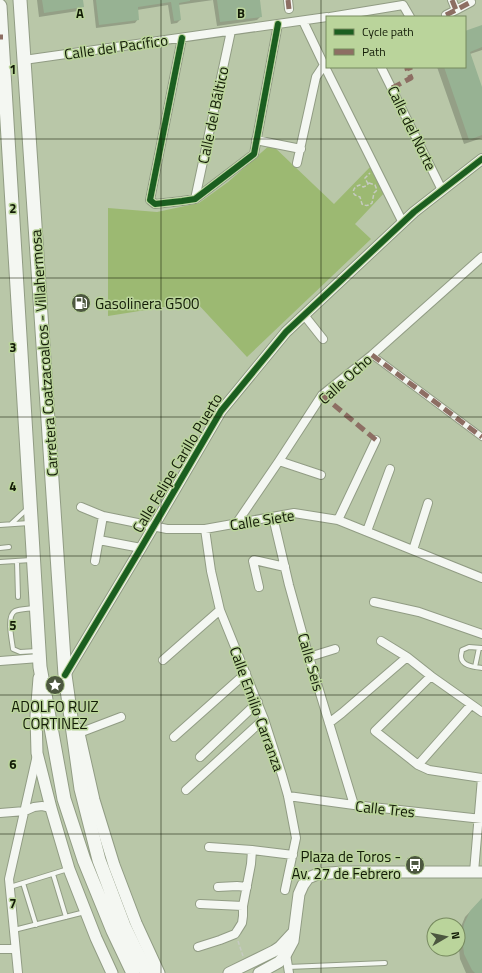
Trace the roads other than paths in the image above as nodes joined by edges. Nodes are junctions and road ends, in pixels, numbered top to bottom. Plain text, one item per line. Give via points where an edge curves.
1 (452, 0) edge
2 (470, 2) dead end
3 (21, 3) edge
4 (0, 8) edge
5 (456, 10) junction
6 (356, 15) edge
7 (446, 15) dead end
8 (343, 16) edge
9 (409, 16) edge
10 (326, 18) edge
11 (303, 21) junction
12 (278, 24) junction
13 (231, 31) junction
14 (182, 38) junction
15 (24, 60) junction
16 (324, 65) junction
17 (381, 68) edge
18 (256, 140) junction
19 (301, 149) junction
20 (482, 159) edge
21 (297, 163) dead end
22 (442, 190) junction
23 (195, 199) junction
24 (403, 222) junction
25 (482, 257) edge
26 (304, 315) junction
27 (323, 339) dead end
28 (372, 355) junction
29 (482, 437) edge
30 (376, 440) dead end
31 (279, 461) junction
32 (390, 469) dead end
33 (321, 475) dead end
34 (428, 503) dead end
35 (30, 506) junction
36 (81, 508) dead end
37 (103, 516) junction
38 (273, 516) junction
39 (338, 520) junction
40 (31, 523) junction
41 (0, 524) edge
42 (11, 524) junction
43 (236, 524) junction
44 (154, 526) junction
45 (205, 529) junction
46 (367, 531) junction
47 (99, 540) junction
48 (9, 547) dead end
49 (0, 548) edge
50 (141, 548) junction
51 (413, 550) junction
52 (34, 560) junction
53 (17, 561) junction
54 (95, 561) dead end
55 (0, 562) edge
56 (285, 567) junction
57 (482, 578) edge
58 (259, 587) dead end
59 (18, 597) dead end
60 (374, 602) dead end
61 (36, 607) junction
62 (220, 610) junction
63 (482, 634) edge
64 (381, 641) dead end
65 (480, 648) edge
66 (335, 649) dead end
67 (310, 657) junction
68 (407, 657) junction
69 (39, 658) junction
70 (164, 660) dead end
71 (0, 661) edge
72 (475, 667) junction
73 (482, 668) edge
74 (246, 673) junction
75 (65, 675) junction
76 (431, 676) junction
77 (258, 702) junction
78 (70, 705) junction
79 (471, 705) junction
80 (482, 712) edge
81 (121, 717) dead end
82 (264, 719) junction
83 (329, 724) junction
84 (79, 733) junction
85 (174, 737) dead end
86 (37, 753) junction
87 (200, 757) dead end
88 (418, 765) junction
89 (482, 778) edge
90 (186, 790) dead end
91 (288, 796) junction
92 (354, 805) junction
93 (51, 808) junction
94 (25, 811) junction
95 (0, 813) edge
96 (480, 819) edge
97 (209, 847) dead end
98 (252, 850) junction
99 (293, 855) junction
100 (69, 869) junction
101 (478, 872) edge
102 (53, 874) junction
103 (23, 883) junction
104 (10, 887) junction
105 (218, 887) dead end
106 (247, 887) junction
107 (285, 890) dead end
108 (200, 904) dead end
109 (243, 906) junction
110 (86, 912) junction
111 (66, 917) junction
112 (36, 924) junction
113 (14, 930) junction
114 (198, 947) dead end
115 (15, 948) junction
116 (0, 949) edge
117 (283, 951) junction
118 (384, 963) dead end
119 (288, 970) edge
120 (18, 973) edge
121 (112, 973) edge
122 (133, 973) edge
123 (147, 973) edge
124 (159, 973) edge
125 (228, 973) edge
126 (259, 973) edge

1 - 5 street
2 - 5 street
3 - 15 highway, Carretera Coatzacoalcos - Villahermosa
4 - 35 highway, Carretera Coatzacoalcos - Villahermosa
5 - 7 street
6 - 8 street
6 - 9 street via 403,5
10 - 11 street, Calle del Pacífico
11 - 12 street, Calle del Pacífico
11 - 16 street
12 - 13 street, Calle del Pacífico
12 - 18 street
13 - 14 street, Calle del Pacífico
13 - 23 street, Calle del Báltico
14 - 15 street, Calle del Pacífico
14 - 23 street via 150,200 155,204
15 - 75 highway, Carretera Coatzacoalcos - Villahermosa
16 - 19 street via 316,77
16 - 24 street
17 - 22 street, Calle del Norte
18 - 19 street
18 - 23 street via 254,154
19 - 21 street
20 - 22 street, Calle Felipe Carillo Puerto
22 - 24 street, Calle Felipe Carillo Puerto
24 - 26 street, Calle Felipe Carillo Puerto
25 - 28 street, Calle Ocho
26 - 27 street
26 - 44 street, Calle Felipe Carillo Puerto via 286,332 221,411
28 - 29 street
28 - 31 street, Calle Ocho via 322,396
30 - 39 street
31 - 33 street
31 - 43 street, Calle Ocho
32 - 46 street
34 - 51 street
35 - 40 highway, Carretera Coatzacoalcos - Villahermosa
35 - 42 lane
36 - 37 street, Calle Siete
37 - 44 street, Calle Siete
37 - 47 street
38 - 39 street, Calle Siete via 298,513
38 - 43 street, Calle Siete
38 - 56 street, Calle Seis
39 - 46 street, Calle Siete
40 - 42 lane
40 - 52 highway, Carretera Coatzacoalcos - Villahermosa
41 - 42 lane
43 - 45 street, Calle Siete
44 - 45 street, Calle Siete via 167,529
44 - 50 street, Calle Felipe Carillo Puerto
45 - 62 street, Calle Emilio Carranza
46 - 51 street, Calle Siete
47 - 50 street
47 - 54 street
48 - 49 lane
50 - 75 street, Calle Felipe Carillo Puerto
51 - 57 street, Calle Siete
52 - 53 lane
52 - 61 highway, Carretera Coatzacoalcos - Villahermosa
53 - 55 lane
53 - 59 lane
56 - 58 street via 253,561
56 - 67 street, Calle Seis
60 - 63 street via 419,612
61 - 69 highway, Carretera Coatzacoalcos - Villahermosa
61 - 69 lane via 14,612 10,621 13,649
62 - 70 street
62 - 74 street, Calle Emilio Carranza
64 - 68 street
65 - 72 lane
65 - 72 lane via 469,647 462,650 463,662
66 - 67 street
67 - 83 street, Calle Seis
68 - 76 street
68 - 83 street
69 - 71 street
69 - 86 main road
69 - 122 highway, Carretera Coatzacoalcos - Villahermosa via 64,799 84,860
72 - 73 lane
74 - 77 street, Calle Emilio Carranza
74 - 85 street
75 - 78 highway, Carretera Coatzacoalcos - Villahermosa
76 - 79 street
76 - 88 street via 376,731
77 - 82 street, Calle Emilio Carranza
77 - 87 street
78 - 84 main road
78 - 123 highway, Carretera Coatzacoalcos - Villahermosa via 81,789 99,860 124,926
79 - 80 street
79 - 88 street
81 - 84 street
82 - 90 street
82 - 91 street, Calle Emilio Carranza
83 - 92 street, Calle Seis
84 - 124 main road via 94,800 114,864 136,923
86 - 93 main road
86 - 94 street
88 - 89 street via 429,770
89 - 96 street
91 - 92 street, Calle Tres
91 - 99 street, Calle Emilio Carranza via 296,838
92 - 96 street, Calle Tres
93 - 94 street via 42,806
93 - 100 main road
94 - 95 street
94 - 104 street via 9,879
96 - 101 street
97 - 98 street
98 - 99 street
98 - 106 street
99 - 107 street, Calle Emilio Carranza
100 - 102 lane
100 - 110 main road
101 - 117 main road via 342,872 318,874 308,878 299,894 293,932
102 - 103 lane
102 - 111 lane
103 - 104 lane
103 - 112 lane
104 - 113 street
105 - 106 street
106 - 109 street
108 - 109 street
109 - 114 street via 242,923 235,934
110 - 111 lane
110 - 121 main road
111 - 112 lane
112 - 113 lane
113 - 115 street
115 - 116 street
115 - 120 street
117 - 119 street
117 - 125 main road via 274,951
117 - 126 main road via 279,962
118 - 119 lane

